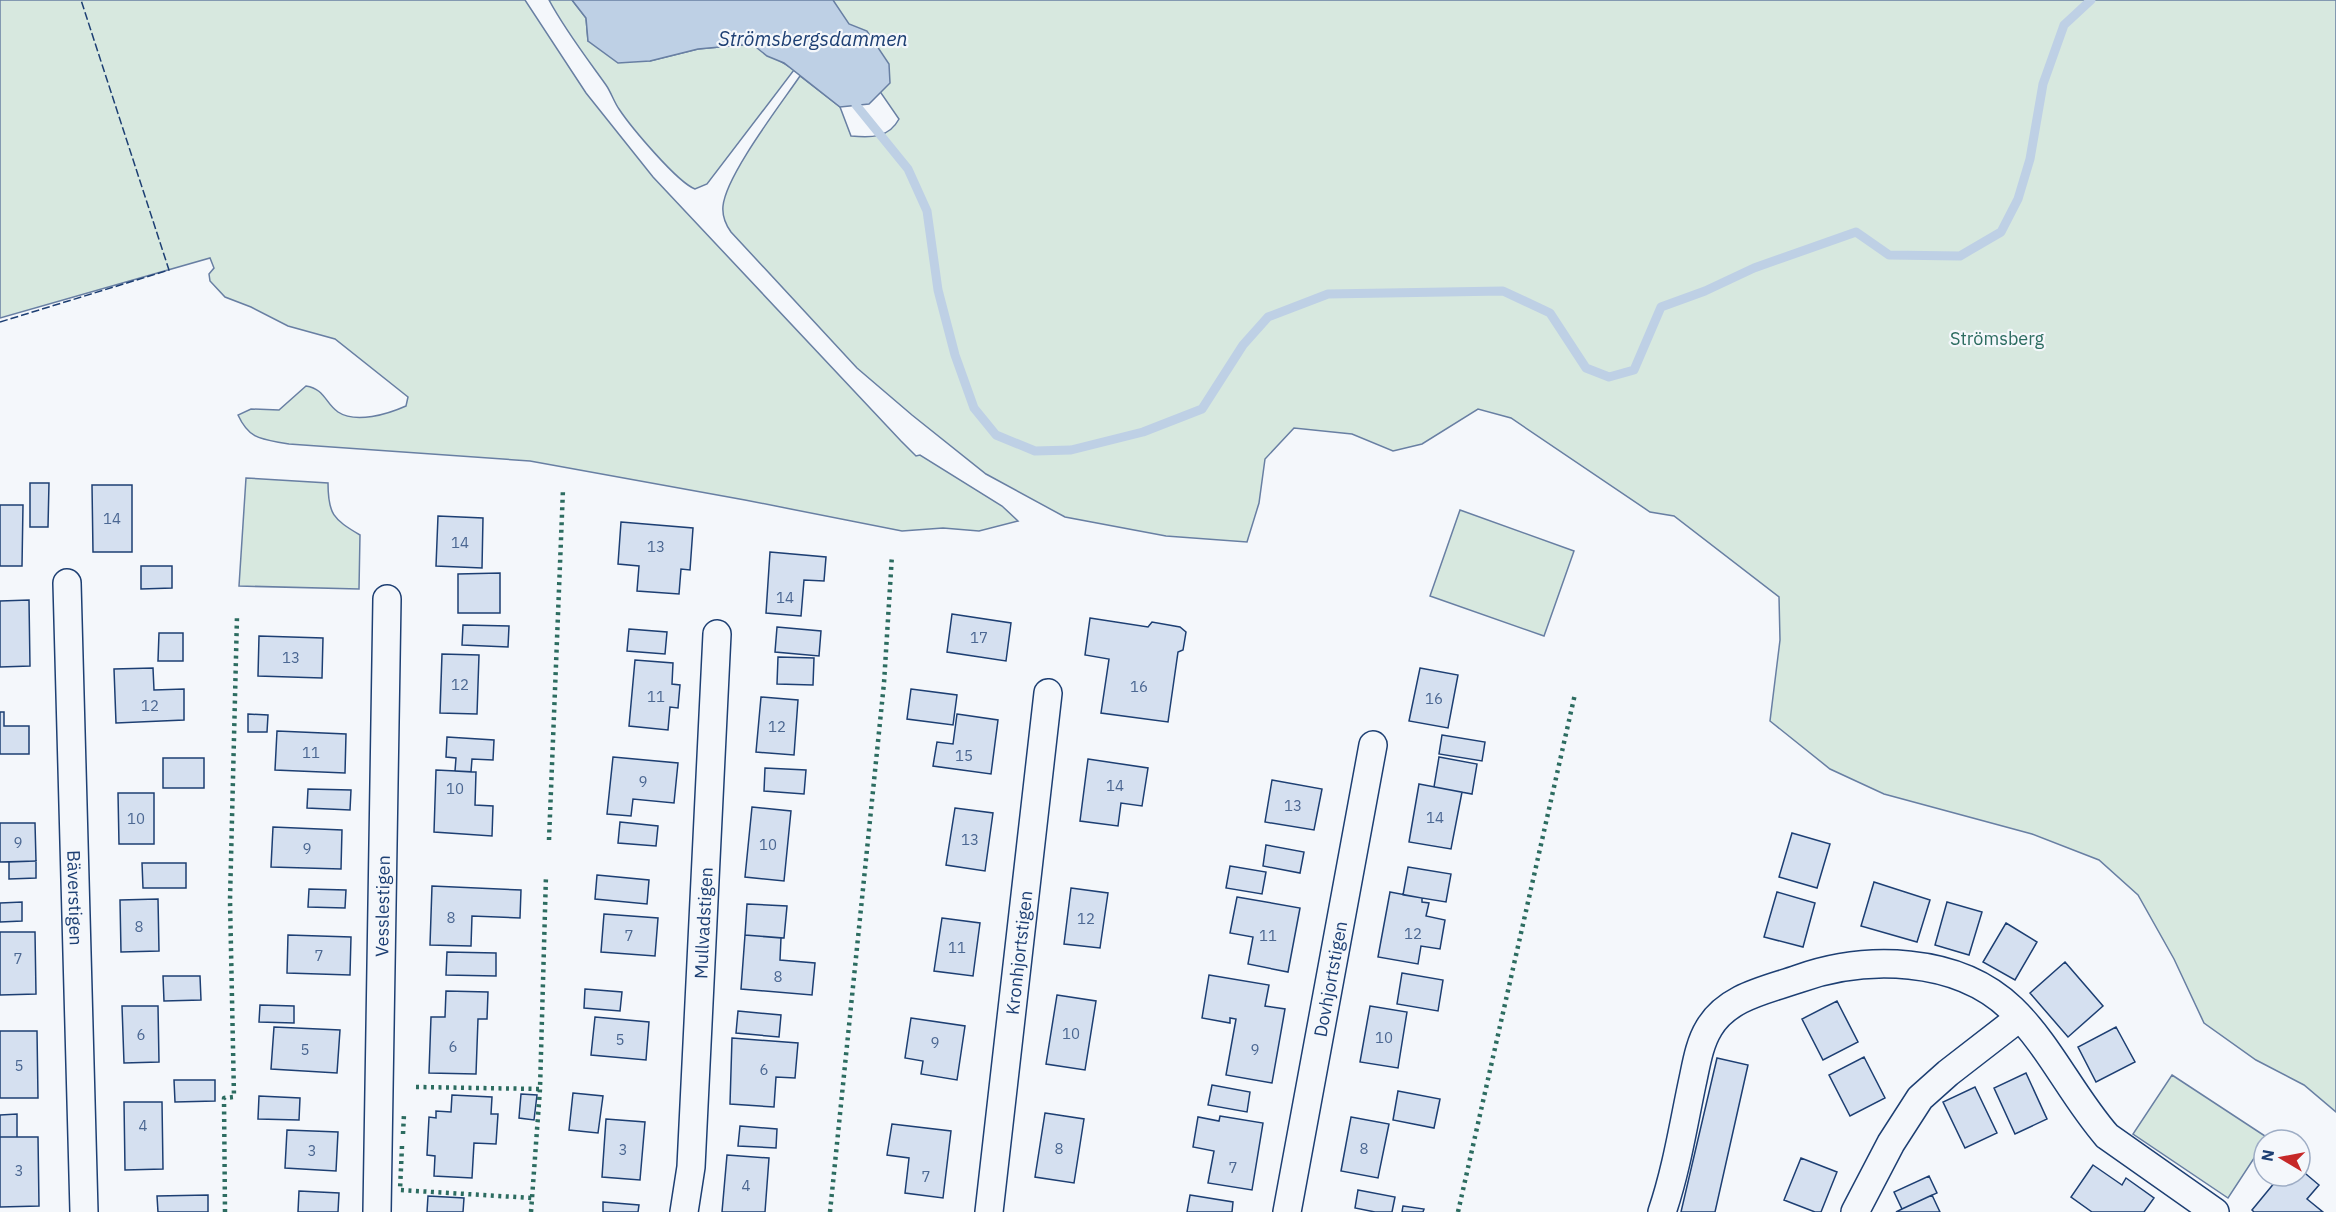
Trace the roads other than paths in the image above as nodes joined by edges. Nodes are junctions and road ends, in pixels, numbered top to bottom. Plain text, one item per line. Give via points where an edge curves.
1 (67, 583) dead end
2 (387, 599) dead end
3 (717, 634) dead end
4 (1048, 693) dead end
5 (1373, 745) dead end
6 (2019, 1018) junction
7 (84, 1212) edge
8 (377, 1212) edge
9 (684, 1212) edge
10 (989, 1212) edge
11 (1287, 1212) edge
12 (1662, 1212) edge
13 (1855, 1212) edge
14 (2216, 1212) edge

1 - 7 street, Bäverstigen
2 - 8 street, Vesslestigen
3 - 9 street, Mullvadstigen via 691,1167
4 - 10 street, Kronhjortstigen
5 - 11 street, Dovhjortstigen
6 - 12 street via 1975,984 1926,968 1892,964 1815,973 1738,1000 1721,1012 1708,1029 1699,1052
6 - 13 street via 1920,1098
6 - 14 street via 2107,1136

